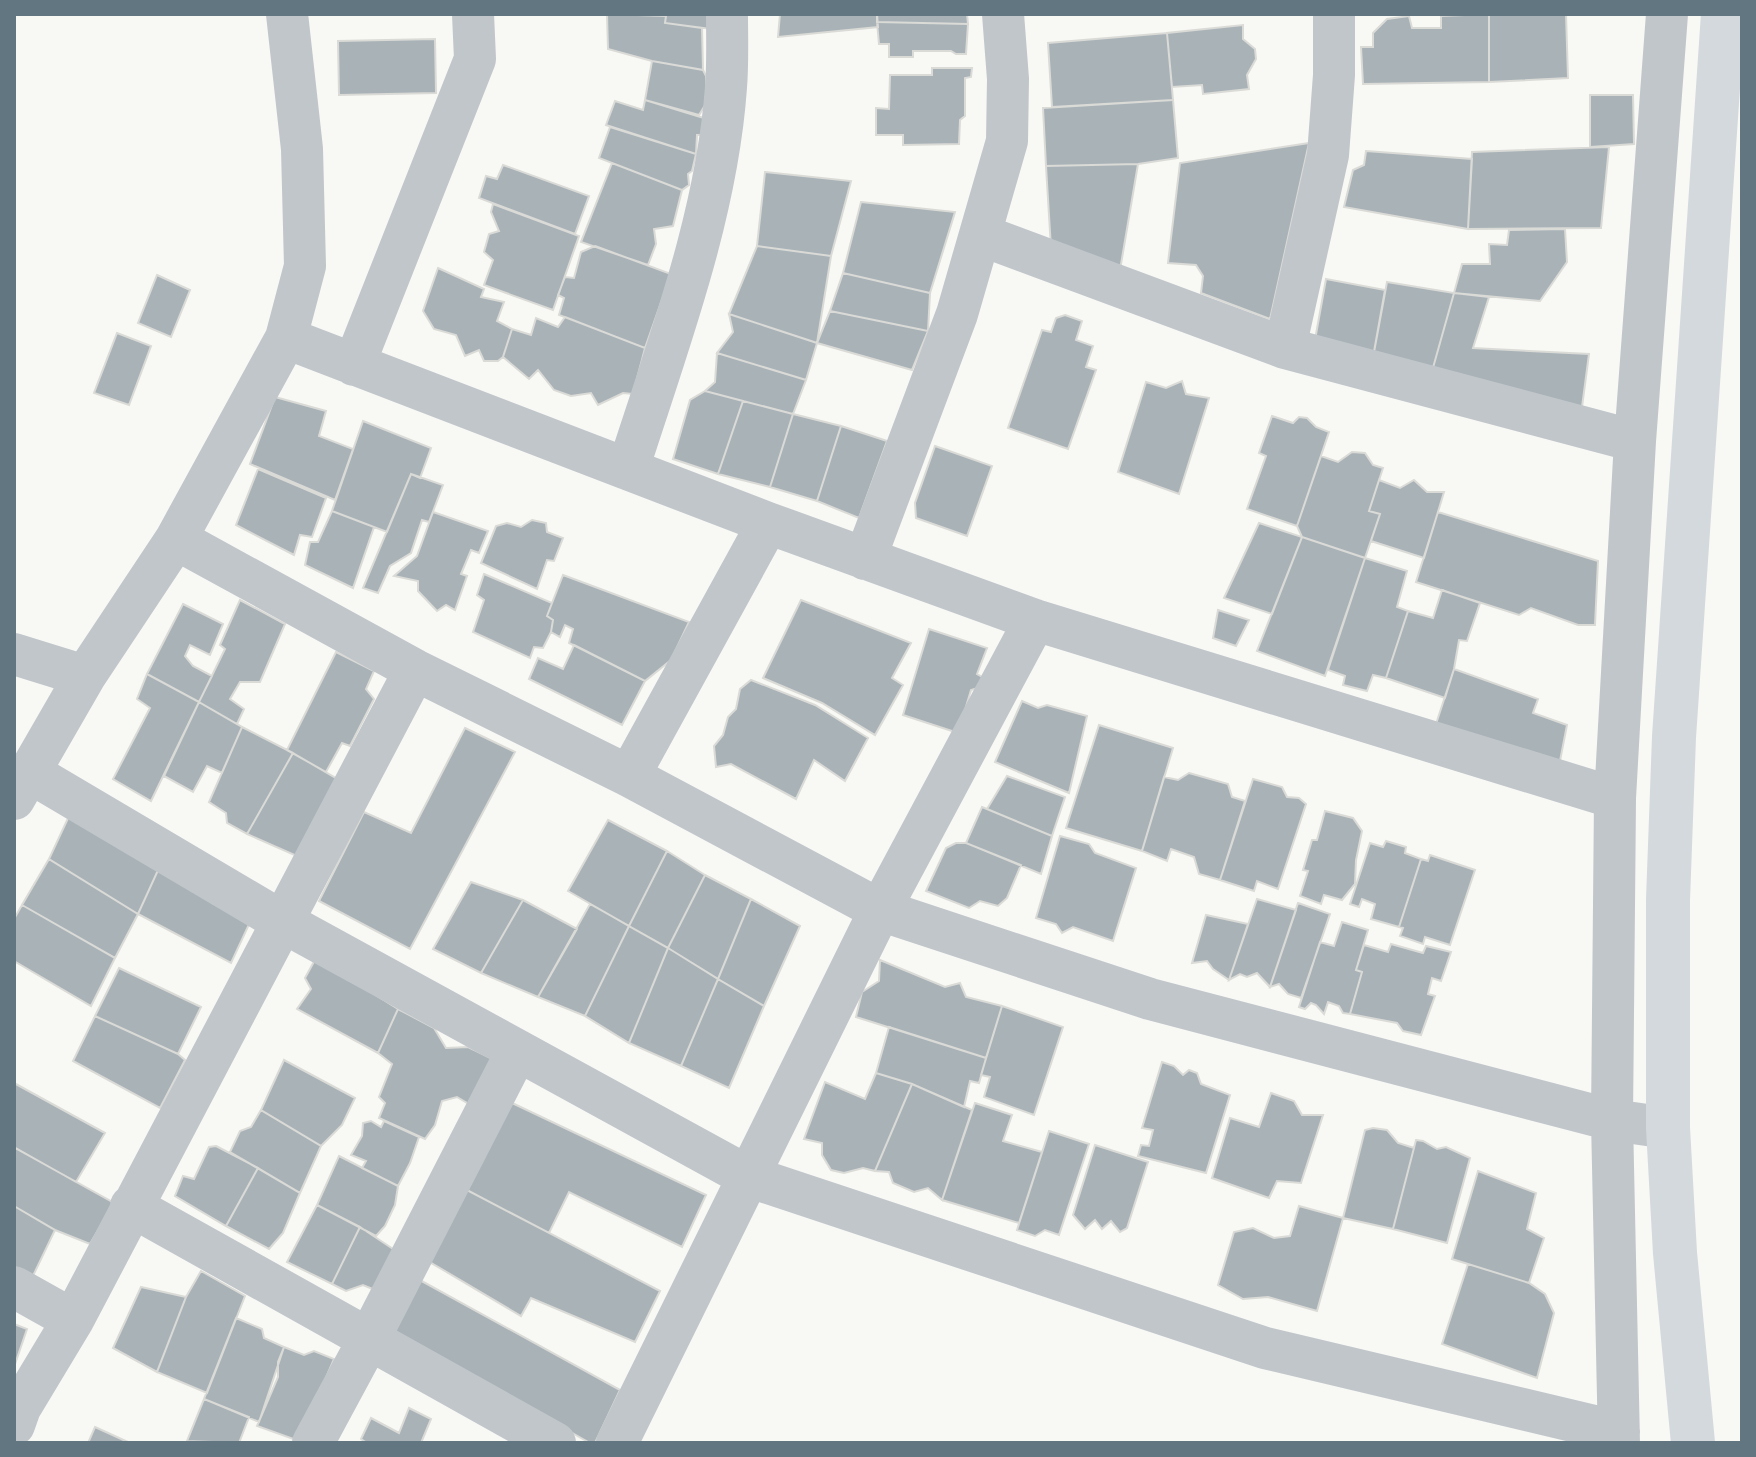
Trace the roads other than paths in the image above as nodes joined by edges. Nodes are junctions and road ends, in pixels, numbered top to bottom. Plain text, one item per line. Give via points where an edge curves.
1 (287, 14) edge
2 (473, 14) edge
3 (727, 14) edge
4 (1003, 14) edge
5 (1334, 14) edge
6 (1667, 14) edge
7 (1723, 14) edge
8 (981, 235) junction
9 (286, 338) junction
10 (1285, 348) junction
11 (354, 365) junction
12 (1635, 441) junction
13 (628, 469) junction
14 (768, 523) junction
15 (176, 539) junction
16 (865, 559) junction
17 (1035, 620) junction
18 (14, 654) edge
19 (415, 670) junction
20 (85, 676) junction
21 (629, 776) junction
22 (22, 785) edge
23 (1615, 798) junction
24 (880, 910) junction
25 (283, 922) junction
26 (517, 1051) junction
27 (1612, 1120) junction
28 (1668, 1128) junction
29 (747, 1176) junction
30 (131, 1206) junction
31 (14, 1287) edge
32 (73, 1320) junction
33 (369, 1339) junction
34 (14, 1425) edge
35 (1619, 1437) edge
36 (313, 1443) edge
37 (555, 1443) edge
38 (617, 1443) edge
39 (1693, 1443) edge

1 - 9 street via 302,149 305,266
2 - 11 street via 475,59
3 - 13 street via 726,88 714,172 689,277
4 - 8 street via 1007,141
5 - 10 street via 1328,155
6 - 12 street
7 - 28 main road via 1674,737
8 - 10 street
8 - 16 street via 957,314
9 - 11 street
9 - 15 street
10 - 12 street
11 - 13 street
12 - 23 street
13 - 14 street
14 - 16 street
14 - 21 street
15 - 19 street
15 - 20 street
16 - 17 street
17 - 23 street
17 - 24 street
18 - 20 street
19 - 21 street
19 - 25 street
20 - 22 street
21 - 24 street
22 - 25 street
23 - 27 street
24 - 27 street via 1150,999
24 - 29 street
25 - 26 street
25 - 30 street
26 - 29 street
26 - 33 street
27 - 28 street
27 - 35 street
28 - 39 main road
29 - 35 street via 1265,1348
29 - 38 street
30 - 32 street
30 - 33 street
31 - 32 street
32 - 34 street
33 - 36 street
33 - 37 street

